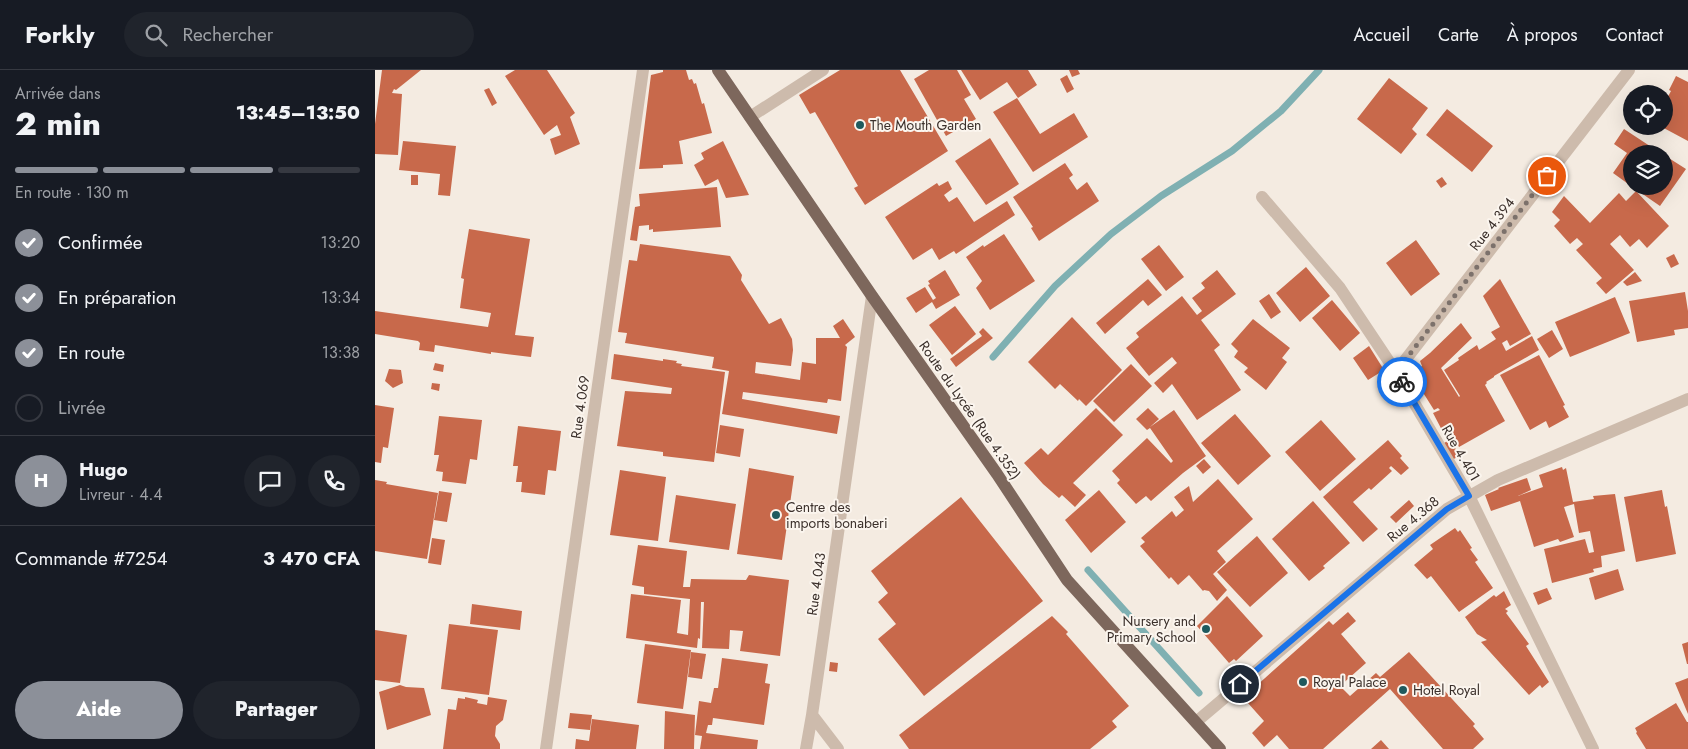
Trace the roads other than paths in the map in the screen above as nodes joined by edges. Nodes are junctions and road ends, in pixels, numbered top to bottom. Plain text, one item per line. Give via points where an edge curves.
1 (643, 70) edge
2 (719, 70) edge
3 (823, 70) edge
4 (1629, 70) edge
5 (750, 116) junction
6 (1262, 197) dead end
7 (872, 296) junction
8 (1396, 372) junction
9 (1688, 399) edge
10 (1469, 496) junction
11 (812, 715) junction
12 (1195, 722) junction
13 (546, 749) edge
14 (806, 749) edge
15 (838, 749) edge
16 (1221, 749) edge
17 (1593, 749) edge

1 - 13 street, Rue 4.069
2 - 5 main road, Route du Lycée (Rue 4.352)
3 - 5 street
4 - 8 street, Rue 4.394
5 - 7 main road, Route du Lycée (Rue 4.352)
6 - 8 street, Rue 4.401 via 1340,288
7 - 11 street, Rue 4.043
7 - 12 main road, Route du Lycée (Rue 4.352) via 1067,580
8 - 10 street, Rue 4.401
9 - 10 street, Rue 4.368
10 - 12 street, Rue 4.368 via 1447,509
10 - 17 street, Rue 4.401
11 - 14 street, Rue 4.043
11 - 15 street
12 - 16 main road, Route du Lycée (Rue 4.352)

